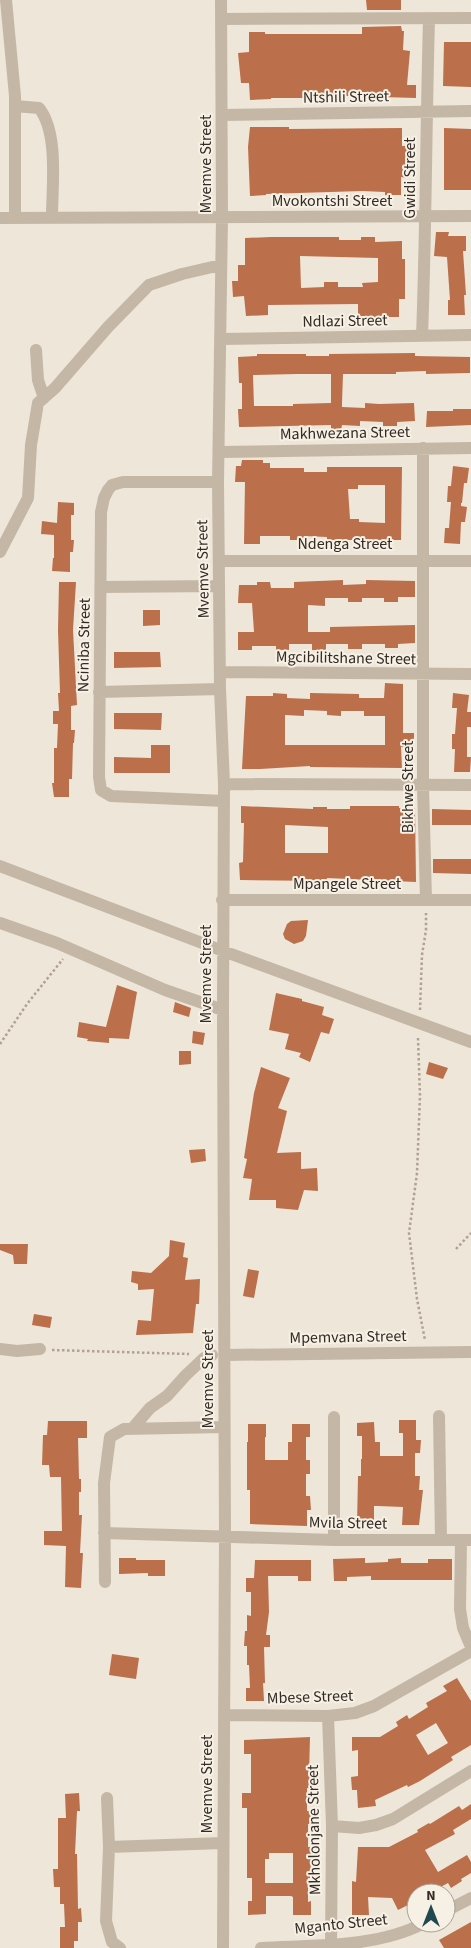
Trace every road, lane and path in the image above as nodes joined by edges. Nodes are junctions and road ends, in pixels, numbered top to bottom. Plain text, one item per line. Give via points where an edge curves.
1 (6, 0) edge
2 (221, 0) edge
3 (471, 18) edge
4 (222, 19) junction
5 (428, 19) junction
6 (15, 106) junction
7 (471, 111) edge
8 (426, 112) junction
9 (222, 115) junction
10 (471, 216) edge
11 (15, 217) junction
12 (52, 217) junction
13 (427, 217) junction
14 (0, 218) edge
15 (222, 218) junction
16 (221, 265) junction
17 (471, 335) edge
18 (422, 336) junction
19 (220, 339) junction
20 (36, 350) dead end
21 (44, 398) junction
22 (423, 448) junction
23 (471, 448) edge
24 (219, 452) junction
25 (218, 482) junction
26 (0, 552) edge
27 (422, 560) junction
28 (219, 561) junction
29 (471, 561) edge
30 (219, 586) junction
31 (102, 587) junction
32 (220, 672) junction
33 (471, 674) edge
34 (424, 675) junction
35 (220, 690) junction
36 (99, 692) junction
37 (224, 784) junction
38 (423, 785) junction
39 (471, 785) edge
40 (224, 801) junction
41 (0, 866) edge
42 (222, 900) junction
43 (426, 900) junction
44 (471, 900) edge
45 (0, 923) edge
46 (71, 949) junction
47 (223, 951) junction
48 (222, 1010) junction
49 (418, 1022) junction
50 (471, 1042) edge
51 (0, 1044) edge
52 (471, 1233) edge
53 (456, 1249) dead end
54 (0, 1349) edge
55 (40, 1349) joint
56 (426, 1352) junction
57 (471, 1352) edge
58 (219, 1355) junction
59 (334, 1416) dead end
60 (439, 1416) dead end
61 (224, 1426) junction
62 (132, 1429) junction
63 (104, 1533) junction
64 (226, 1537) junction
65 (334, 1540) junction
66 (441, 1540) junction
67 (466, 1540) edge
68 (105, 1582) dead end
69 (471, 1647) edge
70 (471, 1651) edge
71 (224, 1715) junction
72 (328, 1716) junction
73 (471, 1771) edge
74 (107, 1798) dead end
75 (332, 1826) junction
76 (223, 1843) junction
77 (109, 1847) junction
78 (471, 1898) edge
79 (456, 1906) edge
80 (406, 1931) edge
81 (331, 1944) junction
82 (120, 1948) edge
83 (223, 1948) edge
84 (261, 1948) edge

1 - 6 street
2 - 4 street, Mvemve Street
3 - 5 street
4 - 5 street
4 - 9 street, Mvemve Street
5 - 8 street, Gwidi Street
6 - 11 street
6 - 12 street via 39,108 45,116 52,150
7 - 8 street, Ntshili Street
8 - 9 street, Ntshili Street
8 - 13 street, Gwidi Street
9 - 15 street, Mvemve Street
10 - 13 street, Mvokontshi Street
11 - 12 street, Mvokontshi Street
11 - 14 street, Mvokontshi Street
12 - 15 street, Mvokontshi Street
13 - 15 street, Mvokontshi Street
13 - 18 street, Gwidi Street
15 - 16 street, Mvemve Street
16 - 19 street, Mvemve Street
16 - 21 street via 149,285
17 - 18 street, Ndlazi Street
18 - 19 street, Ndlazi Street
19 - 24 street, Mvemve Street
20 - 21 street via 38,380
21 - 26 street via 38,403 35,420 28,498
22 - 23 street, Makhwezana Street
22 - 24 street, Makhwezana Street
22 - 27 street, Bikhwe Street
24 - 25 street, Mvemve Street
25 - 28 street, Mvemve Street
25 - 31 street, Nciniba Street via 138,481 112,485 104,498 101,512
27 - 28 street, Ndenga Street
27 - 29 street, Ndenga Street
27 - 34 street, Bikhwe Street
28 - 30 street, Mvemve Street
30 - 31 street
30 - 32 street, Mvemve Street
31 - 36 street, Nciniba Street
32 - 34 street, Mgcibilitshane Street
32 - 35 street, Mvemve Street
33 - 34 street, Mgcibilitshane Street
34 - 38 street, Bikhwe Street
35 - 36 street
35 - 37 street, Mvemve Street
36 - 40 street, Nciniba Street via 101,790 111,796
37 - 38 street
37 - 40 street, Mvemve Street
38 - 39 street
38 - 43 street, Bikhwe Street
40 - 42 street, Mvemve Street
41 - 47 street
42 - 43 street, Mpangele Street
42 - 47 street, Mvemve Street
43 - 44 street, Mpangele Street
43 - 49 path
45 - 46 street
46 - 48 street via 165,990
46 - 51 path
47 - 48 street, Mvemve Street
47 - 49 street
48 - 58 street, Mvemve Street
49 - 50 street
49 - 56 path via 418,1173 409,1233
52 - 53 path
54 - 55 street
55 - 58 path
56 - 57 street, Mpemvana Street
56 - 58 street, Mpemvana Street
58 - 61 street, Mvemve Street
58 - 62 street via 204,1358
59 - 65 street
60 - 66 street
61 - 62 street
61 - 64 street, Mvemve Street
62 - 63 street via 124,1429 110,1437 104,1483
63 - 64 street, Mvila Street
63 - 68 street
64 - 65 street, Mvila Street
64 - 71 street, Mvemve Street
65 - 66 street, Mvila Street
66 - 67 street, Mvila Street
67 - 69 street via 460,1609
70 - 72 street, Mbese Street via 374,1706 355,1713
71 - 72 street, Mbese Street
71 - 76 street, Mvemve Street
72 - 75 street, Mkholonjane Street
73 - 75 street via 393,1819 359,1828
74 - 77 street
75 - 81 street, Mkholonjane Street
76 - 77 street
76 - 83 street, Mvemve Street
77 - 82 street via 106,1922 112,1942
78 - 79 street
80 - 81 street, Mganto Street via 393,1936
81 - 84 street, Mganto Street

